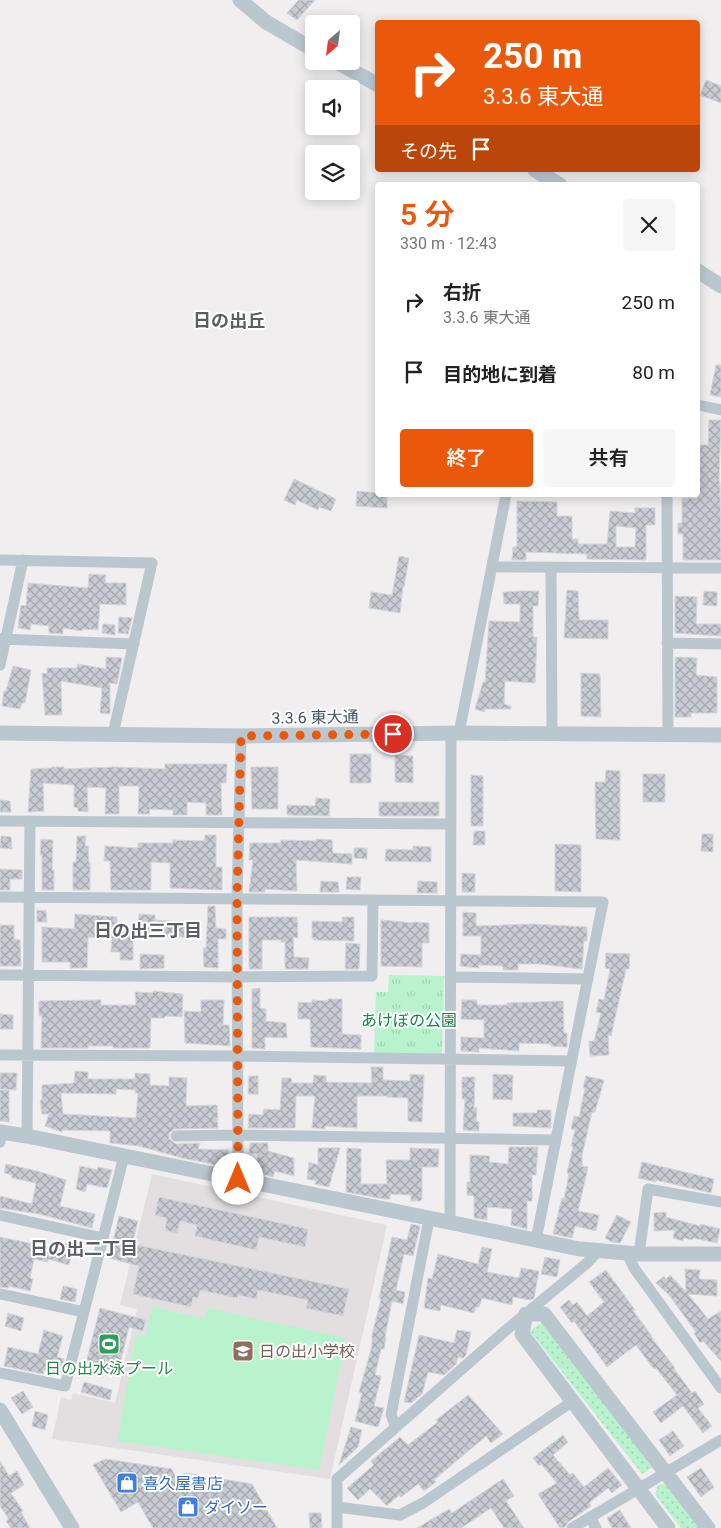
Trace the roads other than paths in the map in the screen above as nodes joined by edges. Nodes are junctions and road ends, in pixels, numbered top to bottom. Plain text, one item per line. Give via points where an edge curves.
1 (240, 0) edge
2 (305, 45) edge
3 (351, 70) edge
4 (375, 83) edge
5 (538, 172) edge
6 (555, 182) edge
7 (700, 272) edge
8 (721, 286) edge
9 (700, 405) edge
10 (721, 410) edge
11 (506, 497) edge
12 (667, 497) edge
13 (0, 560) edge
14 (23, 560) junction
15 (492, 567) junction
16 (551, 567) junction
17 (666, 567) junction
18 (721, 568) edge
19 (3, 639) edge
20 (134, 644) junction
21 (667, 644) junction
22 (721, 644) edge
23 (0, 665) edge
24 (0, 733) edge
25 (455, 733) junction
26 (113, 734) junction
27 (552, 734) junction
28 (668, 734) junction
29 (721, 735) edge
30 (241, 736) junction
31 (0, 821) edge
32 (30, 821) junction
33 (239, 822) junction
34 (451, 824) junction
35 (0, 897) edge
36 (30, 897) junction
37 (237, 899) junction
38 (373, 900) junction
39 (450, 901) junction
40 (0, 975) edge
41 (29, 976) junction
42 (237, 977) junction
43 (450, 977) junction
44 (588, 979) junction
45 (0, 1055) edge
46 (28, 1055) junction
47 (237, 1056) junction
48 (450, 1060) junction
49 (572, 1061) junction
50 (238, 1135) junction
51 (1, 1136) edge
52 (27, 1136) junction
53 (176, 1136) dead end
54 (450, 1138) junction
55 (556, 1140) junction
56 (124, 1156) junction
57 (238, 1179) junction
58 (721, 1202) edge
59 (0, 1215) edge
60 (429, 1219) junction
61 (450, 1223) junction
62 (103, 1238) junction
63 (536, 1240) junction
64 (598, 1251) junction
65 (633, 1253) junction
66 (721, 1254) edge
67 (0, 1294) edge
68 (84, 1312) junction
69 (526, 1314) junction
70 (0, 1373) edge
71 (721, 1388) edge
72 (573, 1401) junction
73 (0, 1410) edge
74 (396, 1427) junction
75 (721, 1440) edge
76 (666, 1472) junction
77 (638, 1488) junction
78 (337, 1507) junction
79 (590, 1517) junction
80 (72, 1528) edge
81 (337, 1528) edge
82 (572, 1528) edge
83 (596, 1528) edge
84 (668, 1528) edge
85 (708, 1528) edge

1 - 2 street via 266,22
3 - 4 street
5 - 6 street
7 - 8 street
9 - 10 street
11 - 15 street
12 - 17 street
13 - 14 street
14 - 19 street
14 - 20 street via 152,563
15 - 16 street
15 - 25 street
16 - 17 street
16 - 27 street
17 - 18 street
17 - 21 street
19 - 20 street
19 - 23 street
20 - 26 street
21 - 22 street
21 - 28 street
24 - 26 street, 3.3.6 東大通
25 - 27 street, 3.3.6 東大通
25 - 30 street, 3.3.6 東大通
25 - 34 street
26 - 30 street, 3.3.6 東大通
27 - 28 street, 3.3.6 東大通
28 - 29 street, 3.3.6 東大通
30 - 33 street
31 - 32 street
32 - 33 street
32 - 36 street
33 - 34 street
33 - 37 street
34 - 39 street
35 - 36 street
36 - 37 street
36 - 41 street
37 - 38 street
37 - 42 street
38 - 39 street
38 - 42 street via 372,976
39 - 43 street
39 - 44 street via 603,902
40 - 41 street
41 - 42 street
41 - 46 street
42 - 47 street
43 - 44 street
43 - 48 street
44 - 49 street
45 - 46 street
46 - 47 street
46 - 52 street
47 - 48 street
47 - 50 street
48 - 49 street
48 - 54 street
49 - 55 street
50 - 53 street
50 - 54 street
50 - 57 street
51 - 52 street
52 - 56 street
54 - 55 street
54 - 61 street
55 - 63 street
56 - 57 street
56 - 62 street
57 - 60 street
58 - 65 street via 648,1189
59 - 62 street
60 - 61 street
60 - 74 street via 391,1415
61 - 63 street
62 - 68 street
63 - 64 street
64 - 65 street
64 - 69 street
65 - 66 street
65 - 71 street via 634,1268
67 - 68 street
68 - 70 street via 65,1386
69 - 72 street via 522,1334
69 - 74 street
69 - 76 street via 544,1314
72 - 77 street
72 - 78 street via 423,1503 400,1515
73 - 80 street
74 - 78 street via 337,1479
75 - 76 street
76 - 77 street
76 - 85 street
77 - 79 street
77 - 84 street
78 - 81 street
79 - 82 street
79 - 83 street

